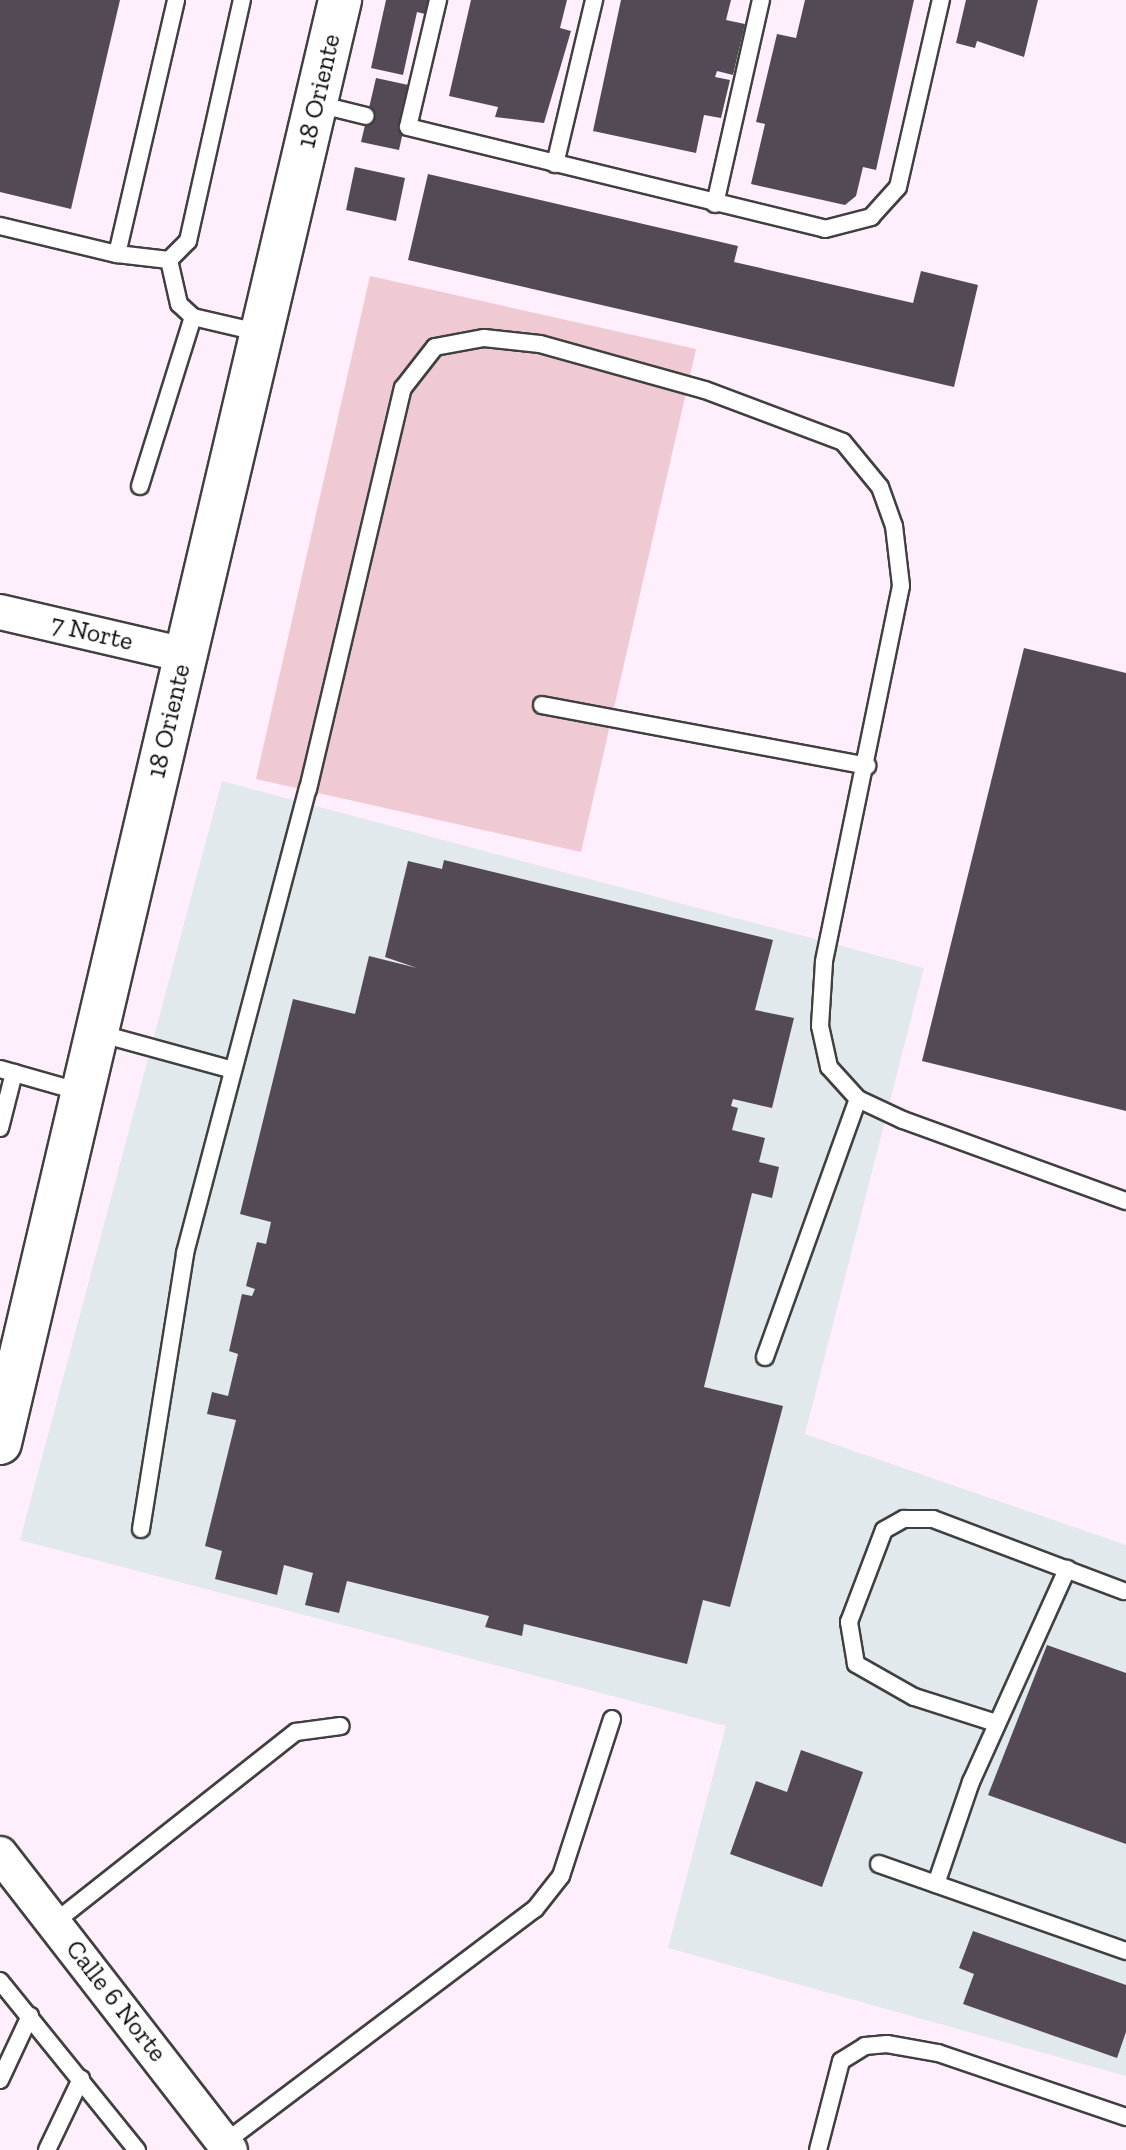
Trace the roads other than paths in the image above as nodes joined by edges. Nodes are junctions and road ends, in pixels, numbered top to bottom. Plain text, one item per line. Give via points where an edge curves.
1 (176, 0) edge
2 (242, 0) edge
3 (340, 0) edge
4 (438, 0) edge
5 (594, 0) edge
6 (761, 0) edge
7 (941, 0) edge
8 (316, 104) junction
9 (366, 116) dead end
10 (555, 164) junction
11 (715, 204) junction
12 (0, 226) edge
13 (117, 254) junction
14 (169, 260) junction
15 (193, 317) junction
16 (262, 333) junction
17 (140, 486) dead end
18 (0, 612) edge
19 (185, 655) junction
20 (542, 705) dead end
21 (867, 766) junction
22 (96, 1032) junction
23 (233, 1070) junction
24 (7, 1071) edge
25 (82, 1092) junction
26 (4, 1095) edge
27 (858, 1099) junction
28 (0, 1128) edge
29 (1126, 1201) edge
30 (765, 1357) dead end
31 (0, 1443) edge
32 (141, 1529) dead end
33 (1067, 1569) junction
34 (1124, 1591) edge
35 (612, 1719) dead end
36 (996, 1723) junction
37 (341, 1726) dead end
38 (0, 1854) edge
39 (879, 1864) dead end
40 (936, 1884) junction
41 (55, 1922) junction
42 (1126, 1951) edge
43 (0, 1981) edge
44 (30, 2016) junction
45 (81, 2079) junction
46 (0, 2080) edge
47 (1126, 2117) edge
48 (227, 2146) edge
49 (47, 2150) edge
50 (137, 2150) edge
51 (818, 2150) edge

1 - 13 lane
2 - 14 lane via 188,241
3 - 8 street, 18 Oriente
4 - 10 lane via 408,127
5 - 10 lane
6 - 11 lane
7 - 11 lane via 904,164 886,207 825,229
8 - 9 lane
8 - 16 street, 18 Oriente
10 - 11 lane
12 - 13 lane
13 - 14 lane
14 - 15 lane via 179,304
15 - 16 lane
15 - 17 lane
16 - 19 street, 18 Oriente
18 - 19 street, 7 Norte
19 - 22 street, 18 Oriente
20 - 21 lane
21 - 23 lane via 901,586 894,526 880,487 843,442 705,390 540,344 484,338 435,347 403,388
21 - 27 lane via 824,962 820,1026 829,1067
22 - 23 lane
22 - 25 street, 18 Oriente
23 - 32 lane via 185,1253
24 - 25 lane
24 - 26 lane
25 - 31 street, 18 Oriente
26 - 28 lane
27 - 29 lane
27 - 30 lane
33 - 34 lane
33 - 36 lane
33 - 36 lane via 933,1519 904,1519 884,1530 869,1561 849,1622 856,1664 914,1697
35 - 48 lane via 561,1876 535,1909
36 - 40 lane
37 - 41 lane via 296,1732
38 - 41 street, Calle 6 Norte
39 - 40 lane
40 - 42 lane
41 - 48 street, Calle 6 Norte
43 - 44 lane
44 - 45 lane
44 - 46 lane
45 - 49 lane
45 - 50 lane
47 - 51 lane via 938,2053 887,2044 841,2061

